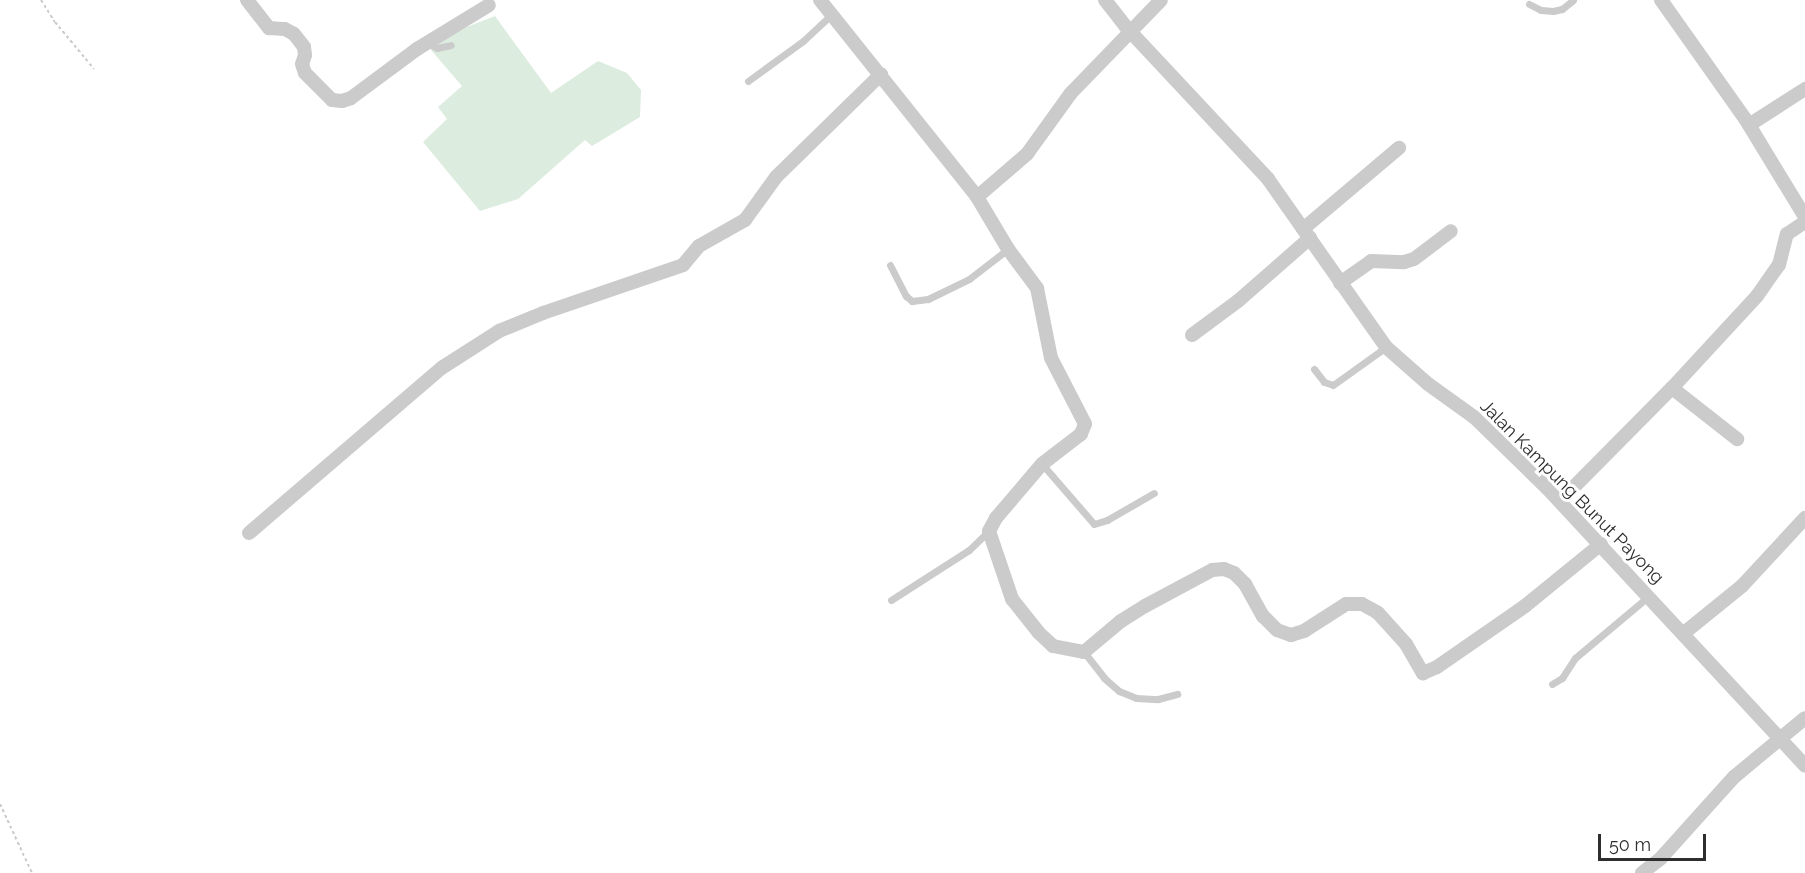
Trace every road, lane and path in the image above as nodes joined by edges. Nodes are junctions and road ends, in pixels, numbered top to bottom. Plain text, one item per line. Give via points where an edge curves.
1 (41, 0) edge
2 (247, 0) edge
3 (820, 0) edge
4 (1106, 0) edge
5 (1161, 0) edge
6 (1573, 0) edge
7 (1661, 0) edge
8 (1529, 4) dead end
9 (489, 5) dead end
10 (832, 14) junction
11 (1130, 31) junction
12 (426, 43) junction
13 (451, 45) dead end
14 (94, 69) dead end
15 (881, 74) junction
16 (748, 81) dead end
17 (1805, 89) edge
18 (1749, 125) junction
19 (1399, 148) dead end
20 (976, 197) junction
21 (1805, 220) edge
22 (1451, 231) dead end
23 (1306, 234) junction
24 (1008, 249) junction
25 (890, 265) dead end
26 (1340, 283) junction
27 (1192, 335) dead end
28 (1386, 347) junction
29 (1314, 369) dead end
30 (1672, 388) junction
31 (1737, 438) dead end
32 (1042, 464) junction
33 (1154, 492) dead end
34 (1560, 501) junction
35 (1805, 518) edge
36 (988, 531) junction
37 (249, 533) dead end
38 (1601, 544) junction
39 (1650, 596) junction
40 (891, 600) dead end
41 (1684, 633) junction
42 (1083, 652) junction
43 (1552, 684) dead end
44 (1177, 694) dead end
45 (1805, 718) edge
46 (1781, 739) junction
47 (1805, 766) edge
48 (0, 804) edge
49 (32, 873) edge
50 (1641, 873) edge

1 - 14 path
2 - 12 street via 269,28 294,34 304,47 303,68 332,100 351,98
3 - 10 street
4 - 11 street, Jalan Kampung Bunut Payong
5 - 11 street
6 - 8 lane via 1553,11
7 - 18 street
9 - 12 street
10 - 15 street
10 - 16 lane via 803,41
11 - 20 street via 1071,93 1027,154
11 - 23 street, Jalan Kampung Bunut Payong via 1268,179
12 - 13 lane via 437,48
15 - 20 street
15 - 37 street via 776,177 745,220 699,246 683,265 499,331 443,367
17 - 18 street
18 - 21 street
19 - 23 street
20 - 24 street
21 - 30 street via 1787,234 1779,265 1756,296
22 - 26 street via 1414,259 1371,261
23 - 26 street, Jalan Kampung Bunut Payong
23 - 27 street via 1238,301
24 - 25 lane via 969,279 928,299 912,301 906,296
24 - 32 street via 1036,288 1051,358 1085,424 1081,434
26 - 28 street, Jalan Kampung Bunut Payong
28 - 29 lane via 1333,385 1324,382
28 - 34 street, Jalan Kampung Bunut Payong via 1474,417
30 - 31 street
30 - 34 street
32 - 33 lane via 1094,524
32 - 36 street
34 - 38 street, Jalan Kampung Bunut Payong
35 - 41 street via 1742,586
36 - 40 lane via 969,550
36 - 42 street via 1012,599 1053,646
38 - 39 street, Jalan Kampung Bunut Payong
38 - 42 street via 1525,606 1423,673 1391,626 1370,608 1346,604 1291,635 1276,630 1245,584 1224,569 1212,570 1145,606
39 - 41 street, Jalan Kampung Bunut Payong
39 - 43 lane via 1575,658 1562,678
41 - 46 street, Jalan Kampung Bunut Payong
42 - 44 lane via 1119,691 1136,698 1158,699
45 - 46 street
46 - 47 street, Jalan Kampung Bunut Payong
46 - 50 street via 1734,777 1661,858
48 - 49 path

